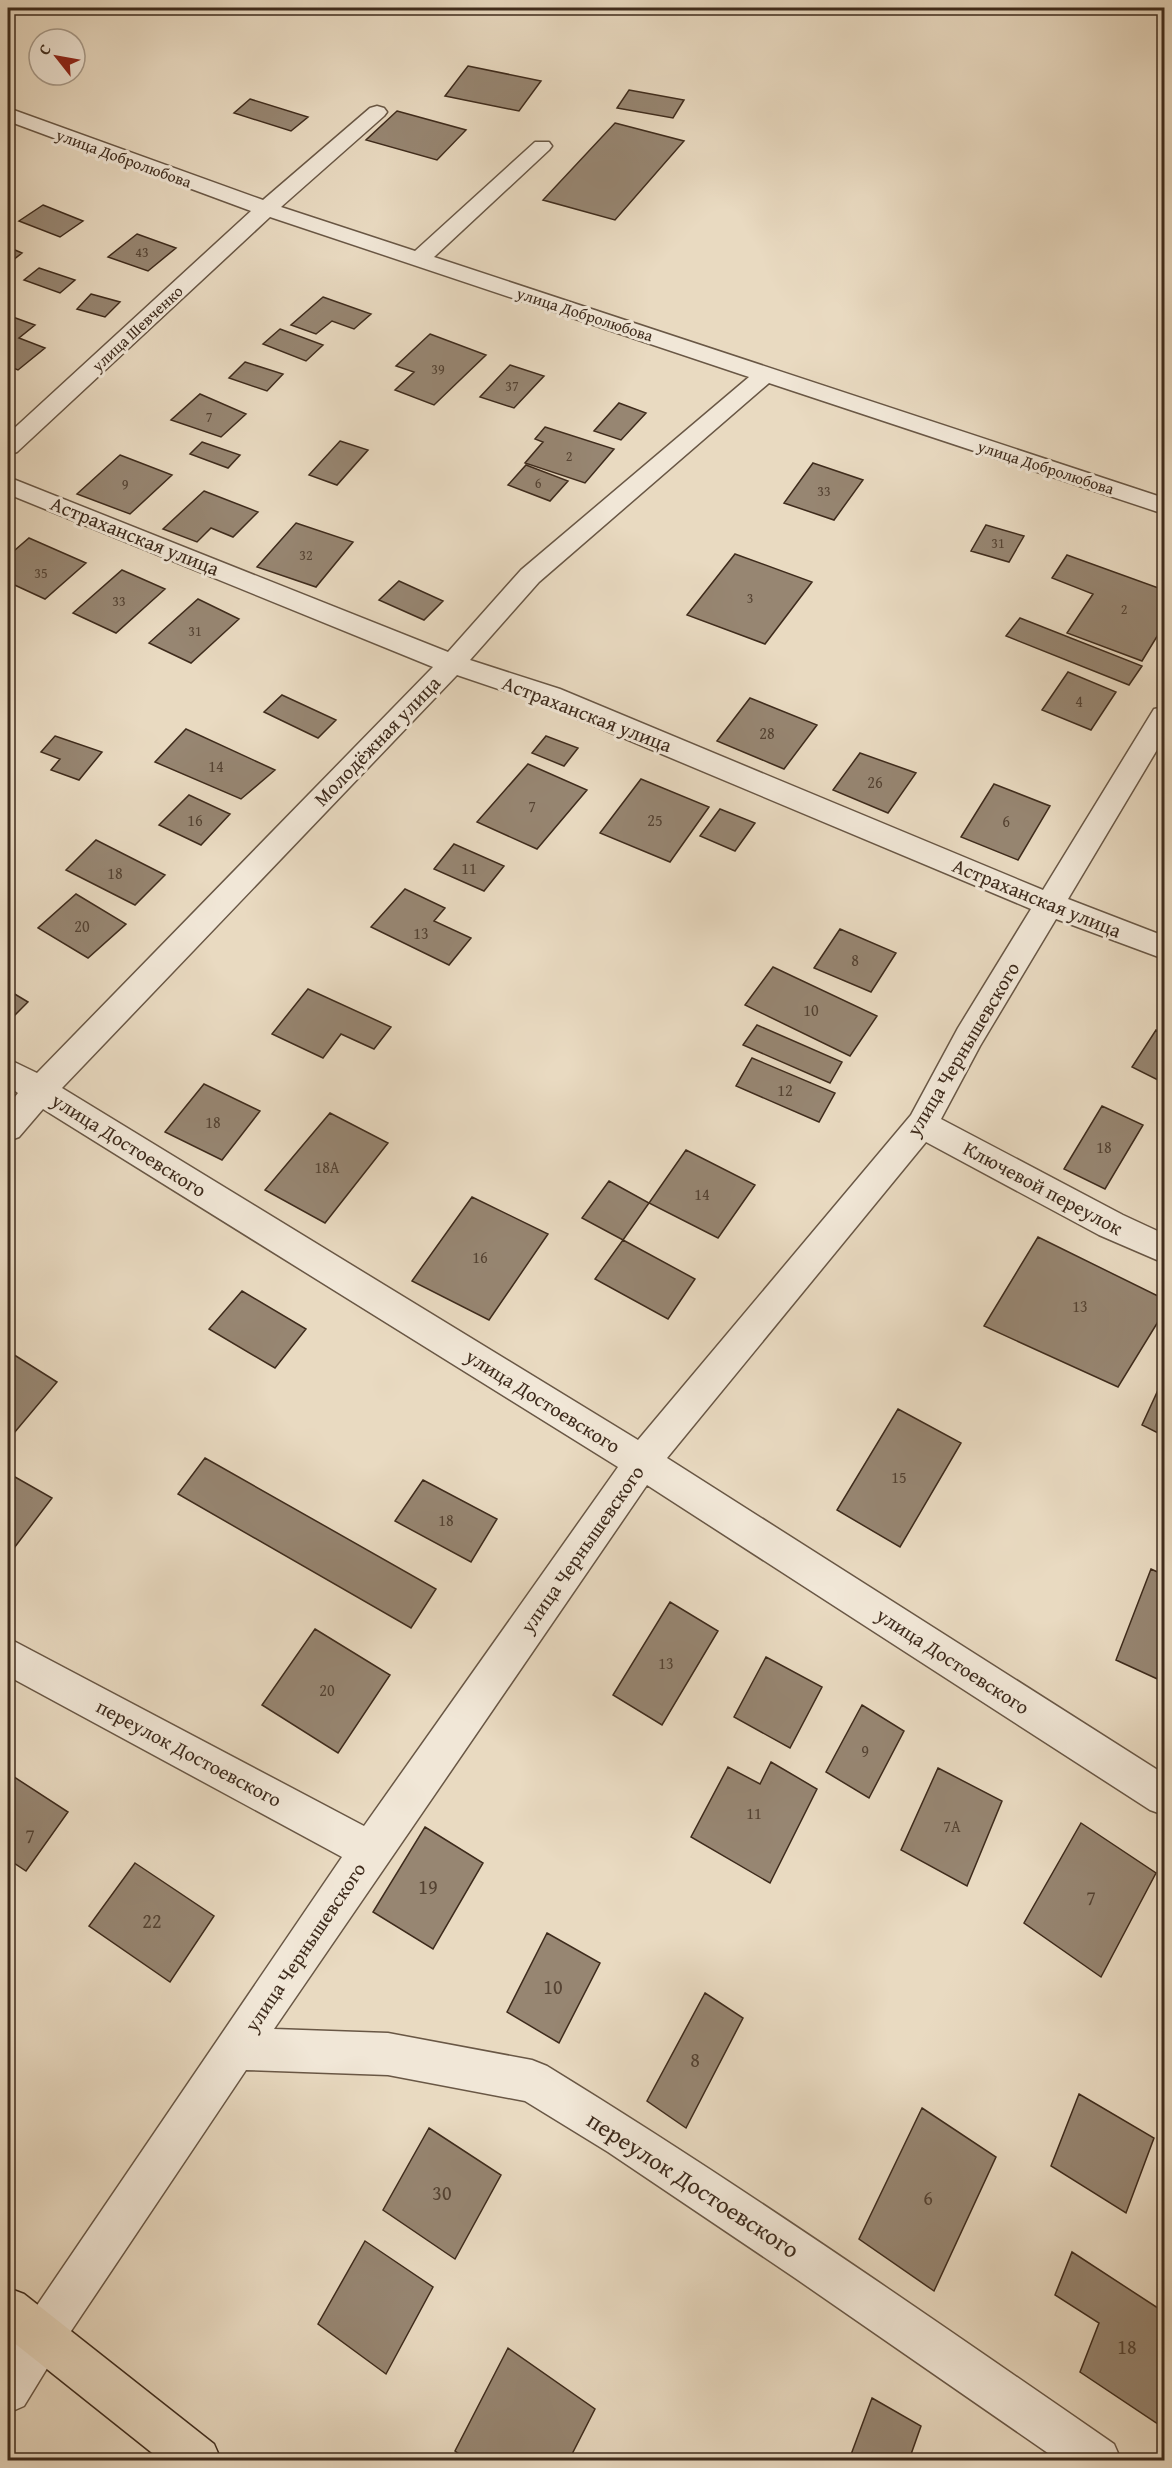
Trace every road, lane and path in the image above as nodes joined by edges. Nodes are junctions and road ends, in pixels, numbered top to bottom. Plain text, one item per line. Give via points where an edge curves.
1 (377, 112) dead end
2 (8, 114) edge
3 (542, 146) dead end
4 (266, 209) junction
5 (419, 259) junction
6 (766, 374) junction
7 (8, 447) edge
8 (8, 485) edge
9 (1164, 506) edge
10 (452, 664) junction
11 (1164, 716) edge
12 (1052, 905) junction
13 (1164, 948) edge
14 (8, 1071) edge
15 (40, 1090) junction
16 (922, 1124) junction
17 (8, 1128) edge
18 (1164, 1249) edge
19 (642, 1462) junction
20 (8, 1656) edge
21 (1164, 1796) edge
22 (370, 1851) junction
23 (236, 2049) junction
24 (24, 2323) edge
25 (8, 2390) edge
26 (198, 2460) edge
27 (1098, 2460) edge

1 - 4 street, улица Шевченко
2 - 4 street, улица Добролюбова
3 - 5 street
4 - 5 street, улица Добролюбова
4 - 7 street, улица Шевченко
5 - 6 street, улица Добролюбова
6 - 9 street, улица Добролюбова
6 - 10 street, Молодёжная улица via 530,576
8 - 10 street, Астраханская улица
10 - 12 street, Астраханская улица via 550,696
10 - 15 street, Молодёжная улица
11 - 12 street, улица Чернышевского
12 - 13 street, Астраханская улица
12 - 16 street, улица Чернышевского via 969,1037
14 - 15 street, улица Достоевского
15 - 17 street, Молодёжная улица
15 - 19 street, улица Достоевского
16 - 18 street, Ключевой переулок
16 - 19 street, улица Чернышевского
19 - 21 street, улица Достоевского
19 - 22 street, улица Чернышевского
20 - 22 street, переулок Достоевского
22 - 23 street, улица Чернышевского
23 - 24 street, улица Чернышевского
23 - 27 street, переулок Достоевского via 388,2054 532,2081 811,2262
24 - 25 street, улица Чернышевского
24 - 26 main road

